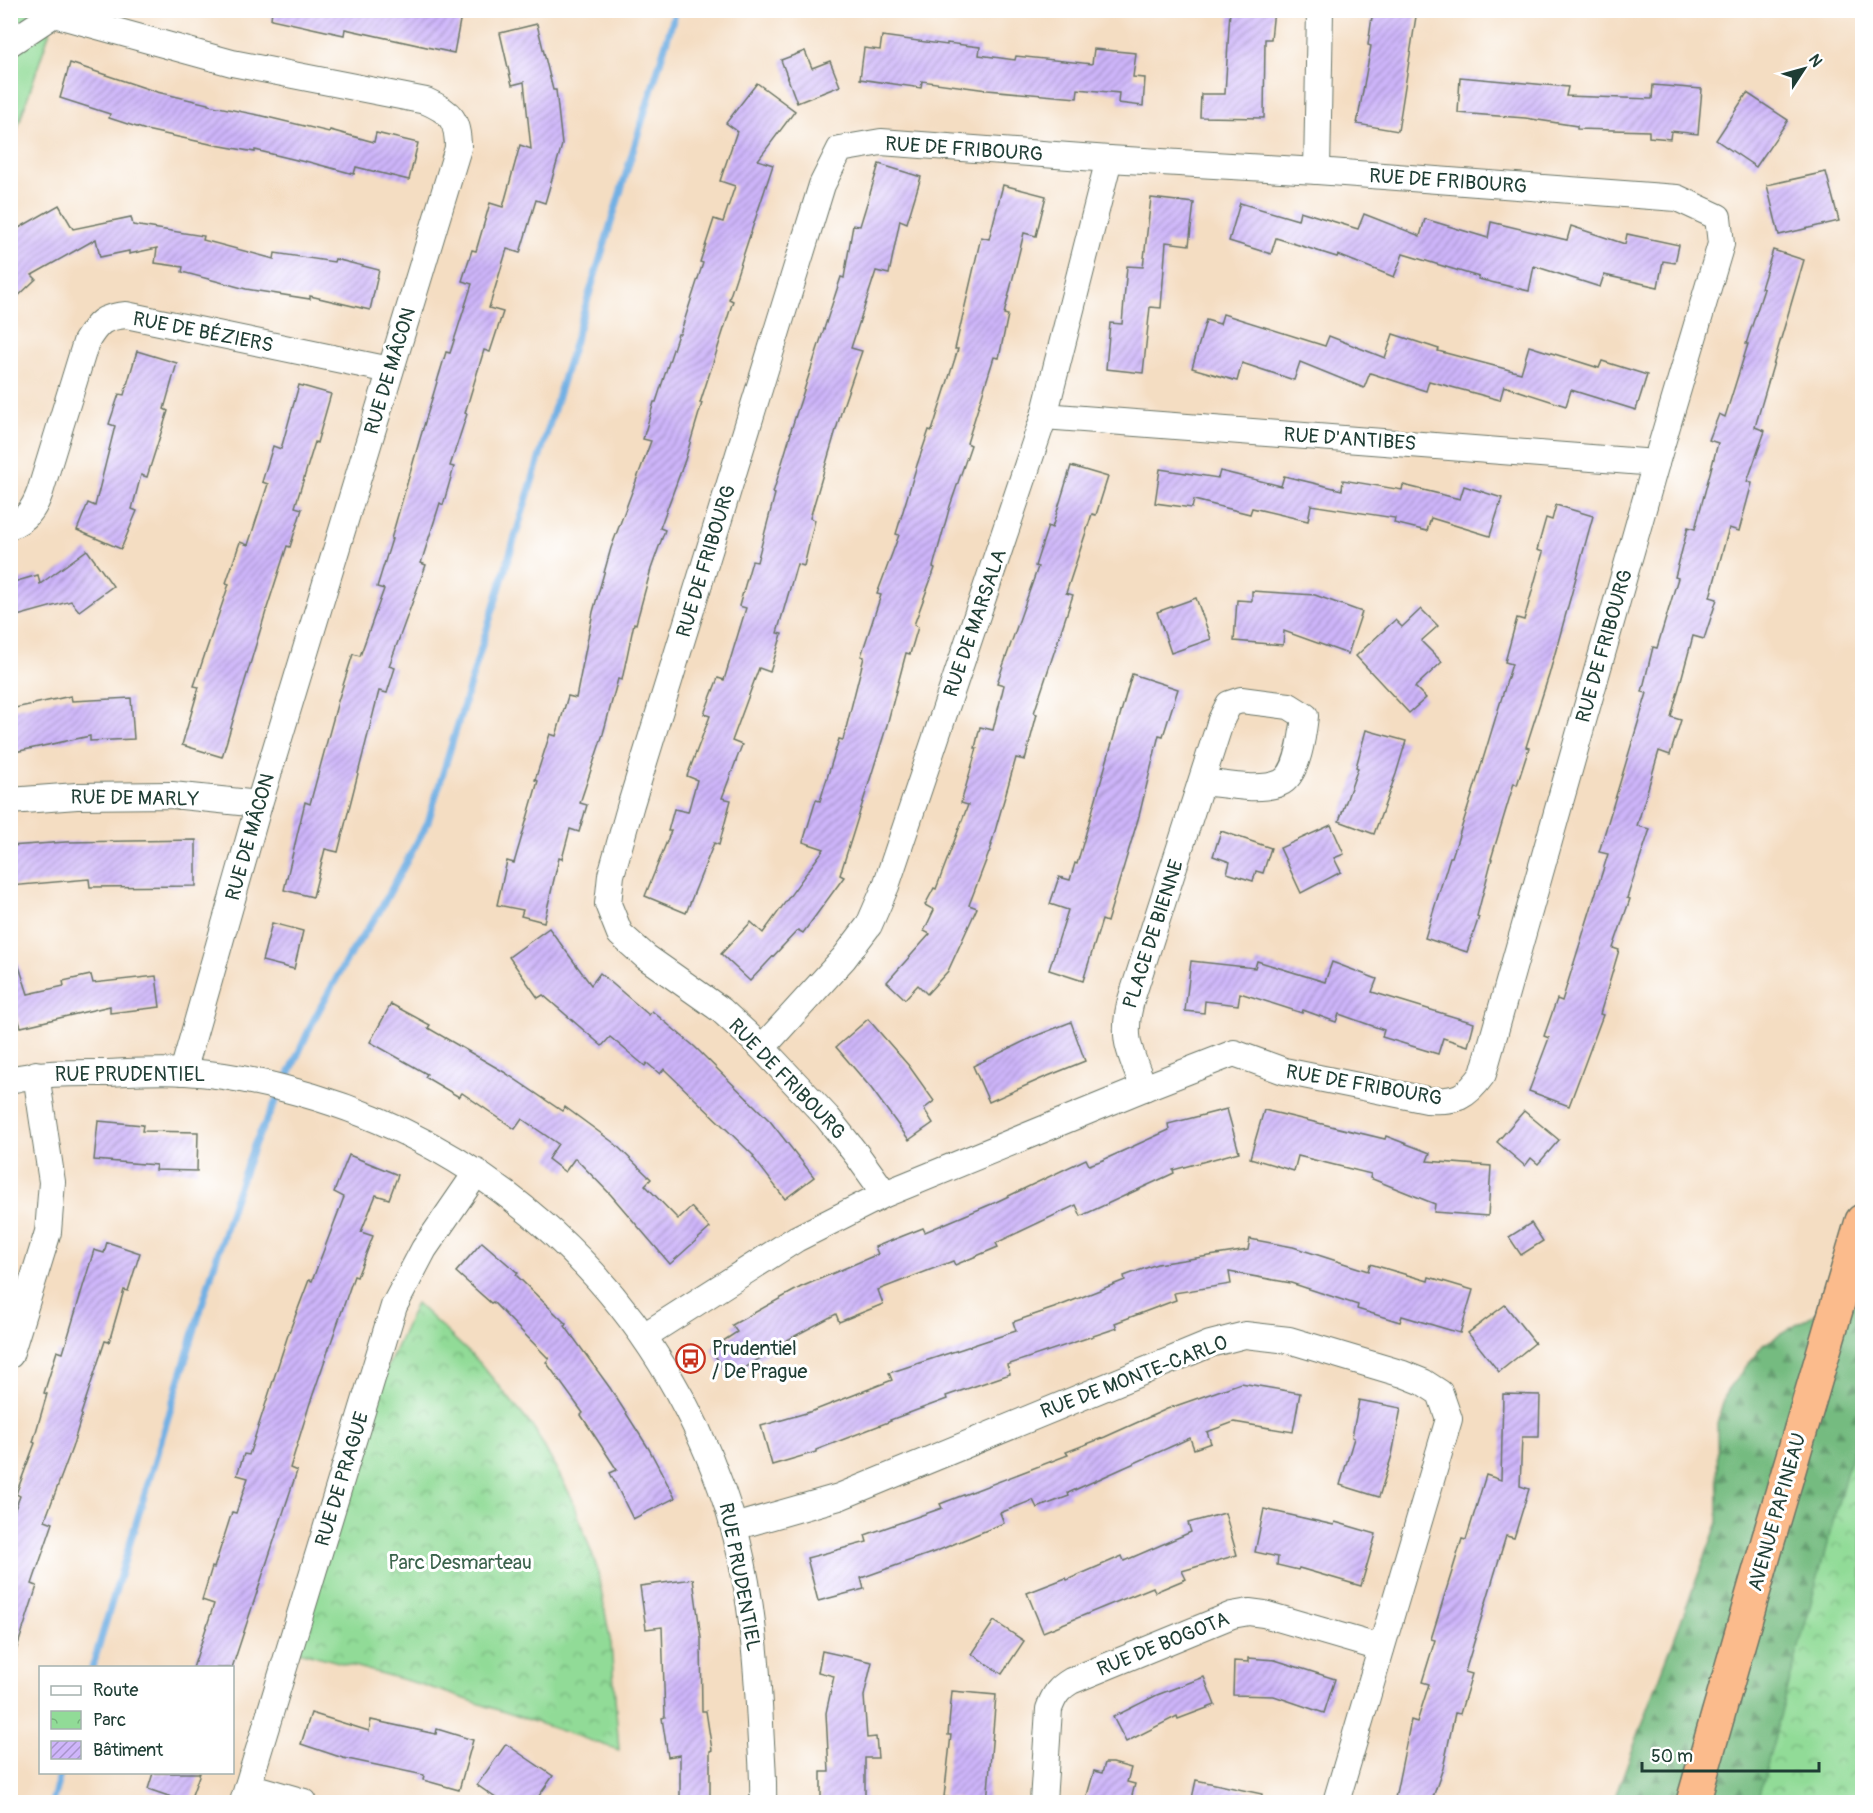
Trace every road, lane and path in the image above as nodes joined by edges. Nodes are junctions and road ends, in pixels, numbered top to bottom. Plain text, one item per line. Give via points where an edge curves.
1 (1320, 10) edge
2 (55, 12) edge
3 (10, 43) edge
4 (1109, 159) junction
5 (1317, 171) junction
6 (390, 370) junction
7 (1044, 416) junction
8 (1656, 463) junction
9 (10, 526) edge
10 (1202, 782) dead end
11 (10, 801) edge
12 (259, 804) junction
13 (762, 1048) junction
14 (183, 1072) junction
15 (36, 1074) junction
16 (10, 1080) edge
17 (1143, 1088) junction
18 (477, 1172) junction
19 (885, 1194) junction
20 (1863, 1221) edge
21 (644, 1336) junction
22 (10, 1355) edge
23 (734, 1527) junction
24 (1381, 1648) junction
25 (246, 1794) edge
26 (304, 1803) edge
27 (764, 1803) edge
28 (1043, 1803) edge
29 (1336, 1803) edge
30 (1693, 1803) edge

1 - 5 street
2 - 3 street, RUE DE MÂCON
2 - 6 street, RUE DE MÂCON via 232,63 426,101 444,109 453,119 458,148
4 - 5 street, RUE DE FRIBOURG
4 - 7 street, RUE DE MARSALA
4 - 13 street, RUE DE FRIBOURG via 881,142 840,149 822,185 610,874 608,904 621,934 646,957 721,1010
5 - 8 street, RUE DE FRIBOURG via 1677,198 1718,217 1721,244
6 - 9 street, RUE DE BÉZIERS via 126,315 109,317 96,326 86,342 33,510
6 - 12 street, RUE DE MÂCON
7 - 8 street, RUE D'ANTIBES
7 - 13 street, RUE DE MARSALA via 886,886 869,925
8 - 17 street, RUE DE FRIBOURG via 1483,1074 1472,1089 1449,1102 1427,1100 1284,1071 1234,1053
10 - 17 street, PLACE DE BIENNE via 1125,1022 1127,1044
11 - 12 street, RUE DE MARLY via 161,795
12 - 14 street, RUE DE MÂCON
13 - 19 street, RUE DE FRIBOURG via 827,1117
14 - 15 street, RUE PRUDENTIEL
14 - 18 street, RUE PRUDENTIEL via 217,1075 315,1096 423,1141
15 - 16 street, RUE PRUDENTIEL
15 - 22 street via 52,1182 48,1232
17 - 19 street, RUE DE FRIBOURG
18 - 21 street, RUE PRUDENTIEL via 527,1209 571,1251
18 - 25 street, RUE DE PRAGUE via 424,1249 394,1306
19 - 21 street, RUE DE FRIBOURG via 796,1239
20 - 30 highway, AVENUE PAPINEAU
21 - 23 street, RUE PRUDENTIEL via 700,1434
23 - 24 street, RUE DE MONTE-CARLO via 839,1497 1210,1344 1245,1335 1288,1340 1423,1382 1440,1393 1449,1419
23 - 27 street, RUE PRUDENTIEL via 756,1656
24 - 28 street, RUE DE BOGOTA via 1249,1612 1232,1615 1071,1681 1057,1692 1049,1709
24 - 29 street, RUE DE MONTE-CARLO
25 - 26 street

